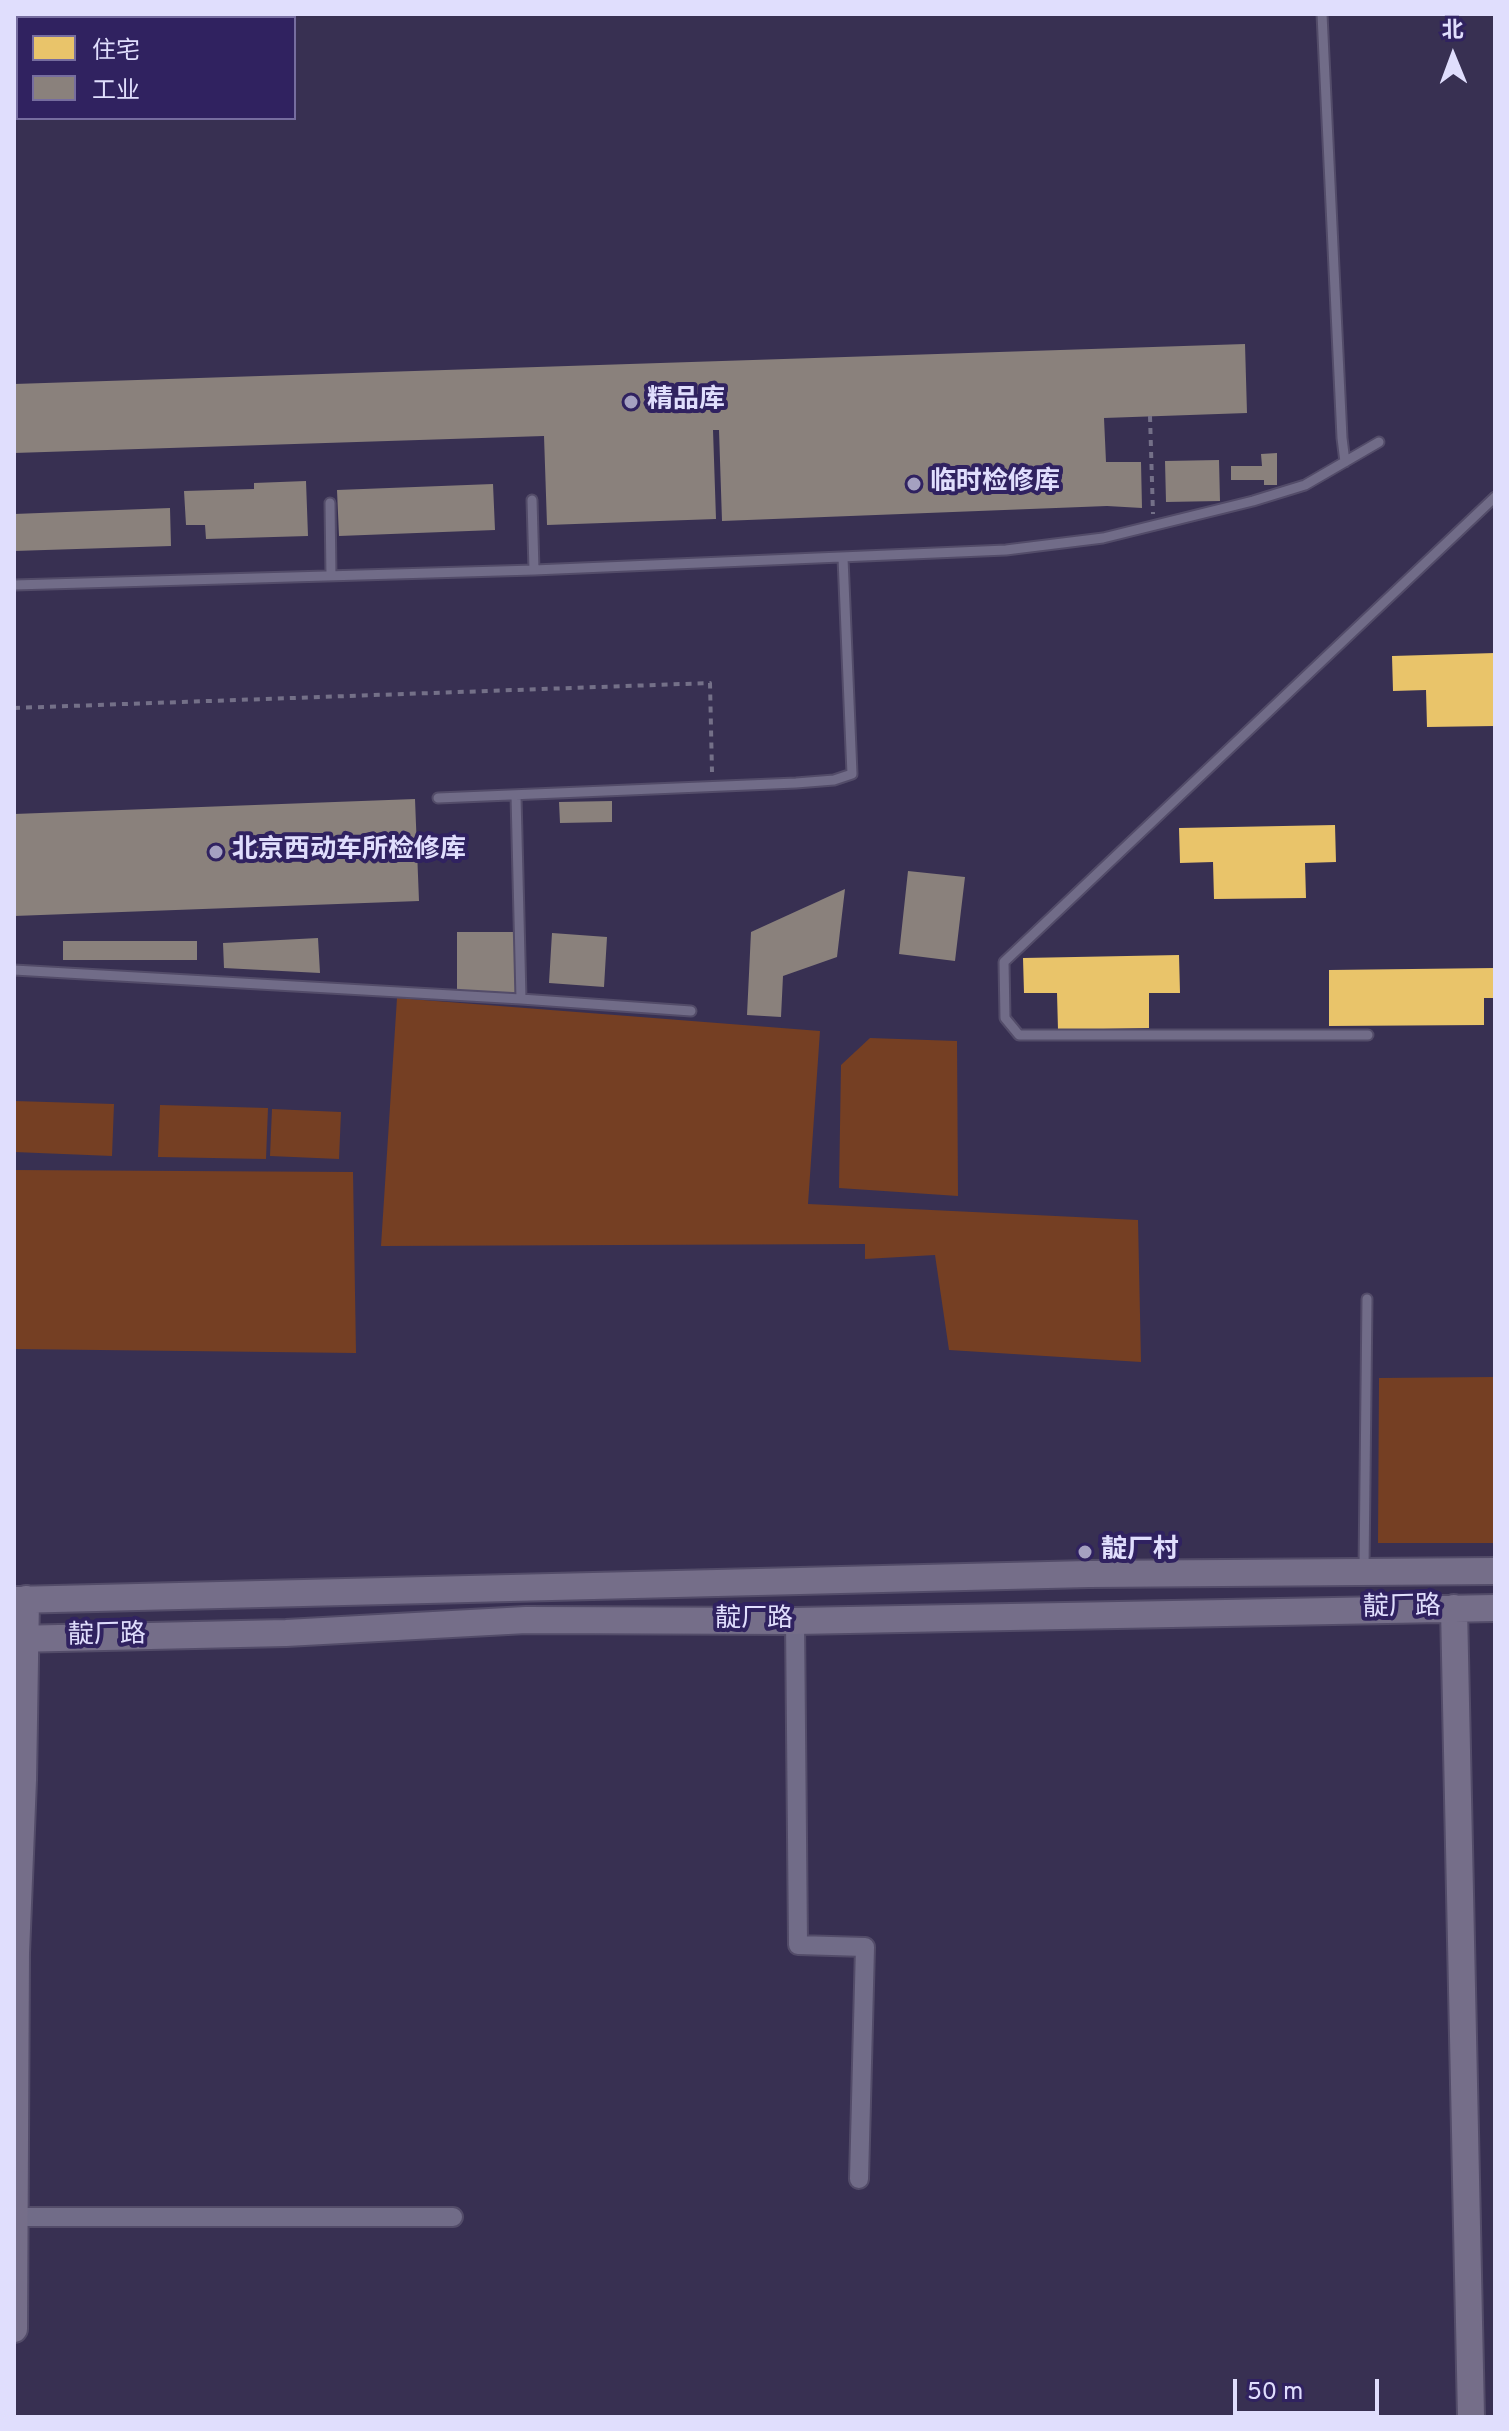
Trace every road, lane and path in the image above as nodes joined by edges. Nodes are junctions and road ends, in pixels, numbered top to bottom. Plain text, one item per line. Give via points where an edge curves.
1 (1322, 14) edge
2 (1150, 416) dead end
3 (1379, 442) dead end
4 (1345, 462) junction
5 (1495, 497) edge
6 (532, 500) dead end
7 (330, 503) dead end
8 (1154, 525) junction
9 (843, 558) junction
10 (534, 570) junction
11 (331, 576) junction
12 (14, 585) edge
13 (14, 708) edge
14 (712, 787) junction
15 (516, 796) junction
16 (438, 798) dead end
17 (14, 970) edge
18 (521, 999) junction
19 (691, 1011) dead end
20 (1368, 1035) dead end
21 (1367, 1299) dead end
22 (1495, 1571) edge
23 (1364, 1572) junction
24 (20, 1599) edge
25 (1454, 1608) junction
26 (1495, 1608) edge
27 (795, 1621) junction
28 (20, 1638) edge
29 (859, 2179) dead end
30 (14, 2217) edge
31 (453, 2217) dead end
32 (14, 2329) edge
33 (1471, 2417) edge

1 - 4 lane
2 - 8 path
3 - 4 lane
4 - 8 lane via 1305,485
5 - 20 lane via 1004,962 1005,1018 1019,1035
6 - 10 lane
7 - 11 lane
8 - 9 lane via 1103,538 1006,550
9 - 10 lane
9 - 14 lane via 852,774 834,780
10 - 11 lane
11 - 12 lane
13 - 14 path via 710,683
14 - 15 lane
15 - 16 lane
15 - 18 lane
17 - 18 lane
18 - 19 lane
21 - 23 lane
22 - 23 main road
23 - 24 main road
24 - 28 main road
25 - 26 main road, 靛厂路
25 - 27 main road, 靛厂路
25 - 33 main road
27 - 28 main road, 靛厂路 via 526,1620 286,1633
27 - 29 street via 798,1945 865,1947
28 - 30 main road via 23,1780
30 - 31 street
30 - 32 main road

